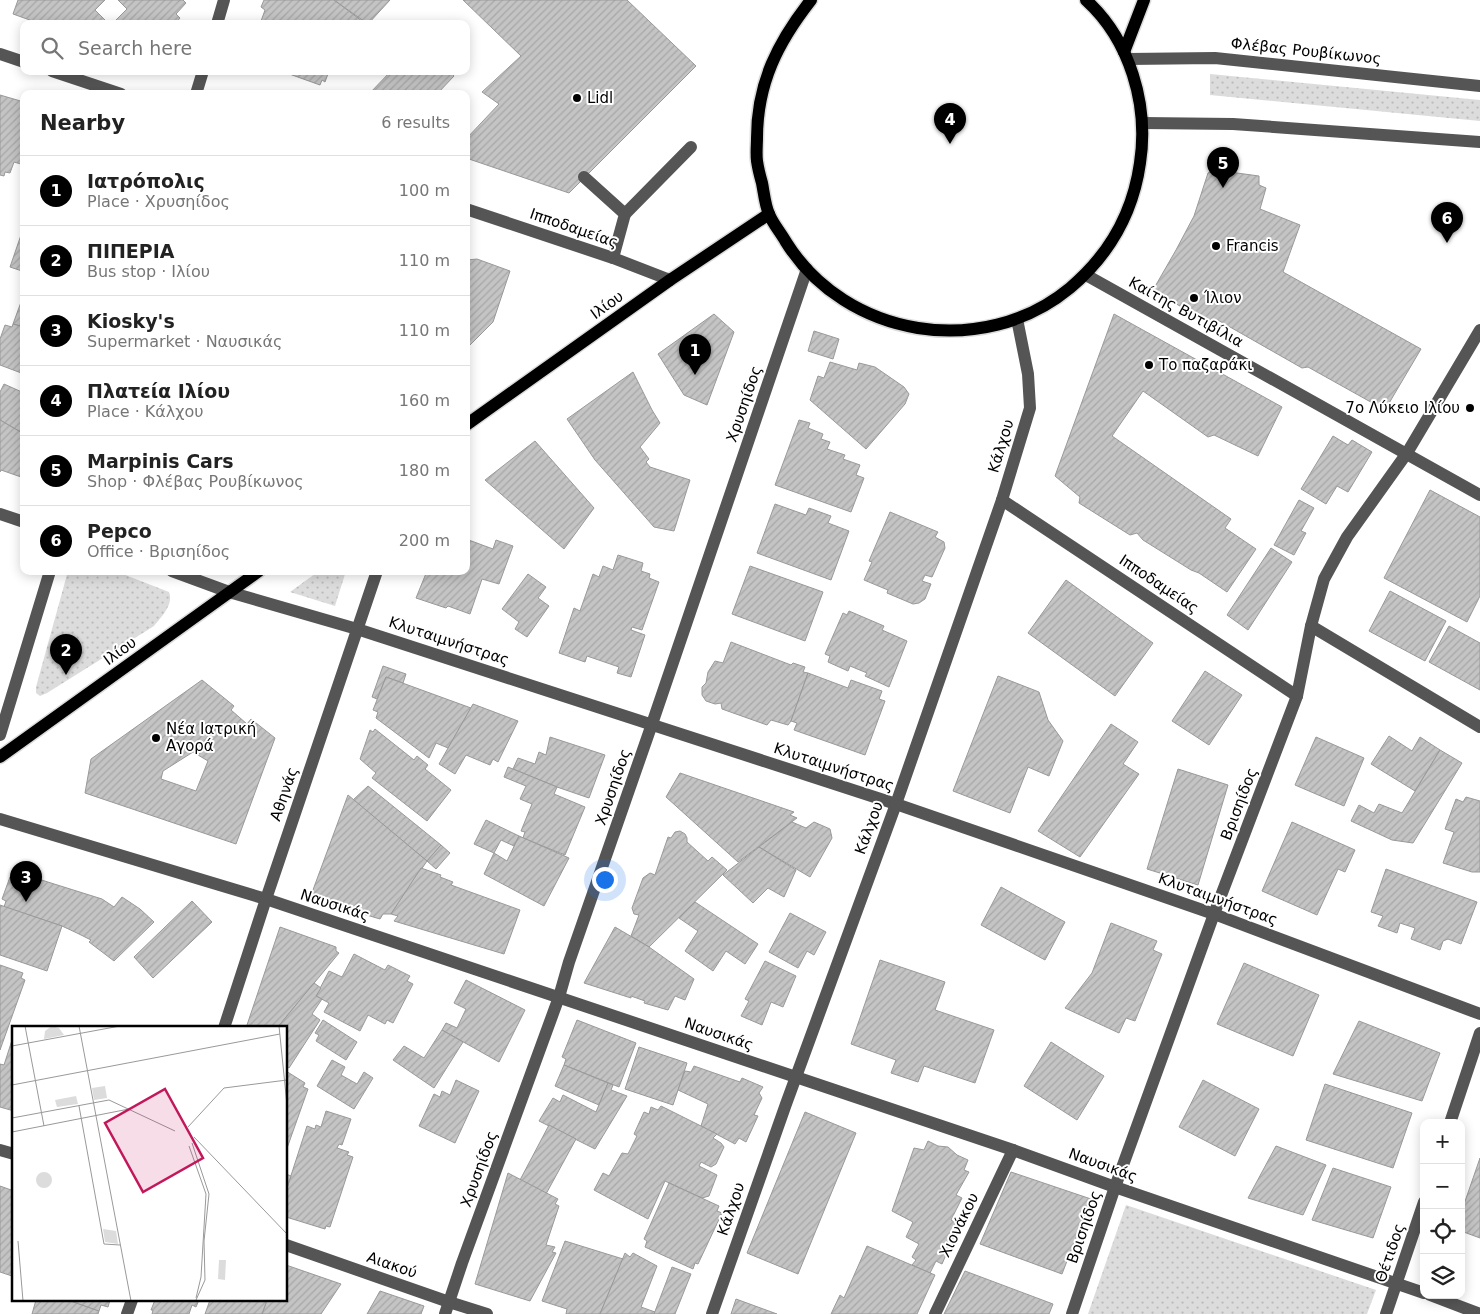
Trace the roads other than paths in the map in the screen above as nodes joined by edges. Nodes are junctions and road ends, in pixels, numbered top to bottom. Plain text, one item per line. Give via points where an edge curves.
1 (224, 0) edge
2 (811, 0) edge
3 (1086, 0) edge
4 (1144, 0) edge
5 (218, 20) edge
6 (0, 54) edge
7 (1126, 56) junction
8 (20, 61) edge
9 (64, 75) edge
10 (202, 75) edge
11 (1480, 86) edge
12 (109, 90) edge
13 (197, 90) edge
14 (1142, 123) junction
15 (1480, 142) edge
16 (691, 147) dead end
17 (584, 177) dead end
18 (470, 210) edge
19 (626, 214) junction
20 (769, 214) junction
21 (613, 258) junction
22 (807, 269) junction
23 (1086, 275) junction
24 (670, 280) junction
25 (1017, 319) junction
26 (1480, 330) edge
27 (470, 422) edge
28 (1407, 453) junction
29 (1480, 495) edge
30 (1002, 500) junction
31 (0, 514) edge
32 (20, 521) edge
33 (49, 575) edge
34 (183, 575) edge
35 (253, 575) edge
36 (376, 575) edge
37 (229, 592) junction
38 (1310, 626) junction
39 (357, 629) junction
40 (1297, 696) junction
41 (652, 724) junction
42 (1480, 727) edge
43 (0, 735) edge
44 (0, 756) edge
45 (896, 804) junction
46 (0, 819) edge
47 (266, 899) junction
48 (1214, 914) junction
49 (559, 997) junction
50 (1480, 1014) edge
51 (225, 1026) edge
52 (1480, 1032) edge
53 (796, 1078) junction
54 (1451, 1119) edge
55 (1013, 1150) junction
56 (1115, 1187) junction
57 (1422, 1209) edge
58 (288, 1246) edge
59 (1397, 1283) junction
60 (1420, 1292) edge
61 (1441, 1299) edge
62 (131, 1302) edge
63 (447, 1308) edge
64 (127, 1314) edge
65 (487, 1314) edge
66 (712, 1314) edge
67 (934, 1314) edge
68 (1072, 1314) edge
69 (1386, 1314) edge
70 (1480, 1314) edge

1 - 5 street
2 - 20 main road via 778,48 764,83 757,121 757,159
3 - 7 main road via 1111,30
4 - 7 main road
6 - 8 street
7 - 11 street, Φλέβας Ρουβίκωνος via 1215,58
7 - 14 main road via 1140,100
9 - 12 street
10 - 13 street
14 - 15 street via 1233,124
14 - 23 main road via 1142,150 1131,205 1109,246
16 - 19 street
17 - 19 street
18 - 21 street, Ιπποδαμείας
19 - 21 street
20 - 22 main road
20 - 24 main road, Ιλίου
21 - 24 street, Ιπποδαμείας
22 - 25 main road via 840,298 880,319 922,330 967,330
22 - 41 street, Χρυσηίδος
23 - 25 main road via 1038,310
23 - 28 street, Καίτης Βυτιβίλια
24 - 27 main road, Ιλίου
25 - 30 street, Κάλχου via 1028,374 1030,408
26 - 28 street, Βρισηίδος
28 - 29 street, Καίτης Βυτιβίλια
28 - 38 street, Βρισηίδος via 1347,537 1324,580
30 - 40 street, Ιπποδαμείας
30 - 45 street, Κάλχου
31 - 32 street
33 - 43 street
34 - 37 street, Κλυταιμνήστρας
35 - 37 main road, Ιλίου
36 - 39 street, Αθηνάς
37 - 39 street, Κλυταιμνήστρας
37 - 44 main road, Ιλίου
38 - 40 street, Βρισηίδος
38 - 42 street
39 - 41 street, Κλυταιμνήστρας
39 - 47 street, Αθηνάς
40 - 48 street, Βρισηίδος
41 - 45 street, Κλυταιμνήστρας
41 - 49 street, Χρυσηίδος
45 - 48 street, Κλυταιμνήστρας
45 - 53 street, Κάλχου
46 - 47 street, Ναυσικάς
47 - 49 street, Ναυσικάς
47 - 51 street, Αθηνάς
48 - 50 street, Κλυταιμνήστρας
48 - 56 street, Βρισηίδος
49 - 53 street, Ναυσικάς
49 - 63 street, Χρυσηίδος
52 - 54 street
53 - 55 street, Ναυσικάς
53 - 66 street, Κάλχου
55 - 56 street, Ναυσικάς
55 - 67 street, Χιονάκου
56 - 59 street, Ναυσικάς
56 - 68 street, Βρισηίδος
57 - 59 street, Θέτιδος
58 - 63 street, Αιακού
59 - 60 street, Ναυσικάς
59 - 69 street, Θέτιδος
61 - 70 street
62 - 64 street
63 - 65 street, Αιακού

